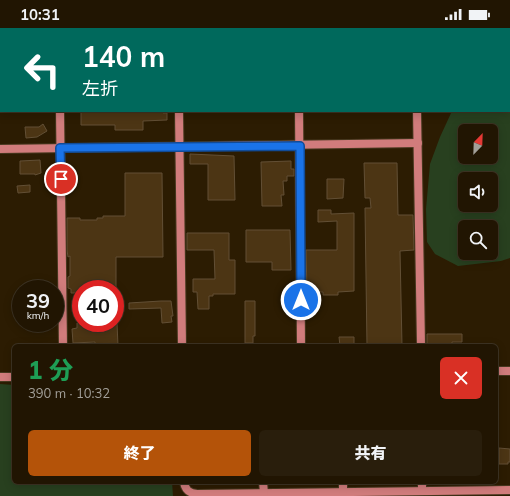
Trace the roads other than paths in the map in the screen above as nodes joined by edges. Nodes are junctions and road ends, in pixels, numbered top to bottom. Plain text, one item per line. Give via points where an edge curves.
1 (60, 112) edge
2 (179, 112) edge
3 (299, 112) edge
4 (417, 112) edge
5 (418, 143) junction
6 (180, 146) junction
7 (300, 146) junction
8 (60, 148) junction
9 (0, 149) edge
10 (63, 344) edge
11 (182, 344) edge
12 (301, 344) edge
13 (421, 344) edge
14 (510, 370) edge
15 (498, 371) edge
16 (12, 376) edge
17 (0, 377) edge
18 (184, 484) edge
19 (263, 484) edge
20 (343, 484) edge
21 (422, 484) edge
22 (510, 490) edge
23 (422, 491) junction
24 (264, 492) junction
25 (343, 492) junction

1 - 8 street
2 - 6 street
3 - 7 street
4 - 5 street
5 - 7 street
5 - 13 street
6 - 7 street
6 - 8 street
6 - 11 street
7 - 12 street
8 - 9 street
8 - 10 street
14 - 15 street
16 - 17 street
18 - 24 street via 188,491 197,494
19 - 24 street
20 - 25 street
21 - 23 street
22 - 23 street
23 - 25 street
24 - 25 street

